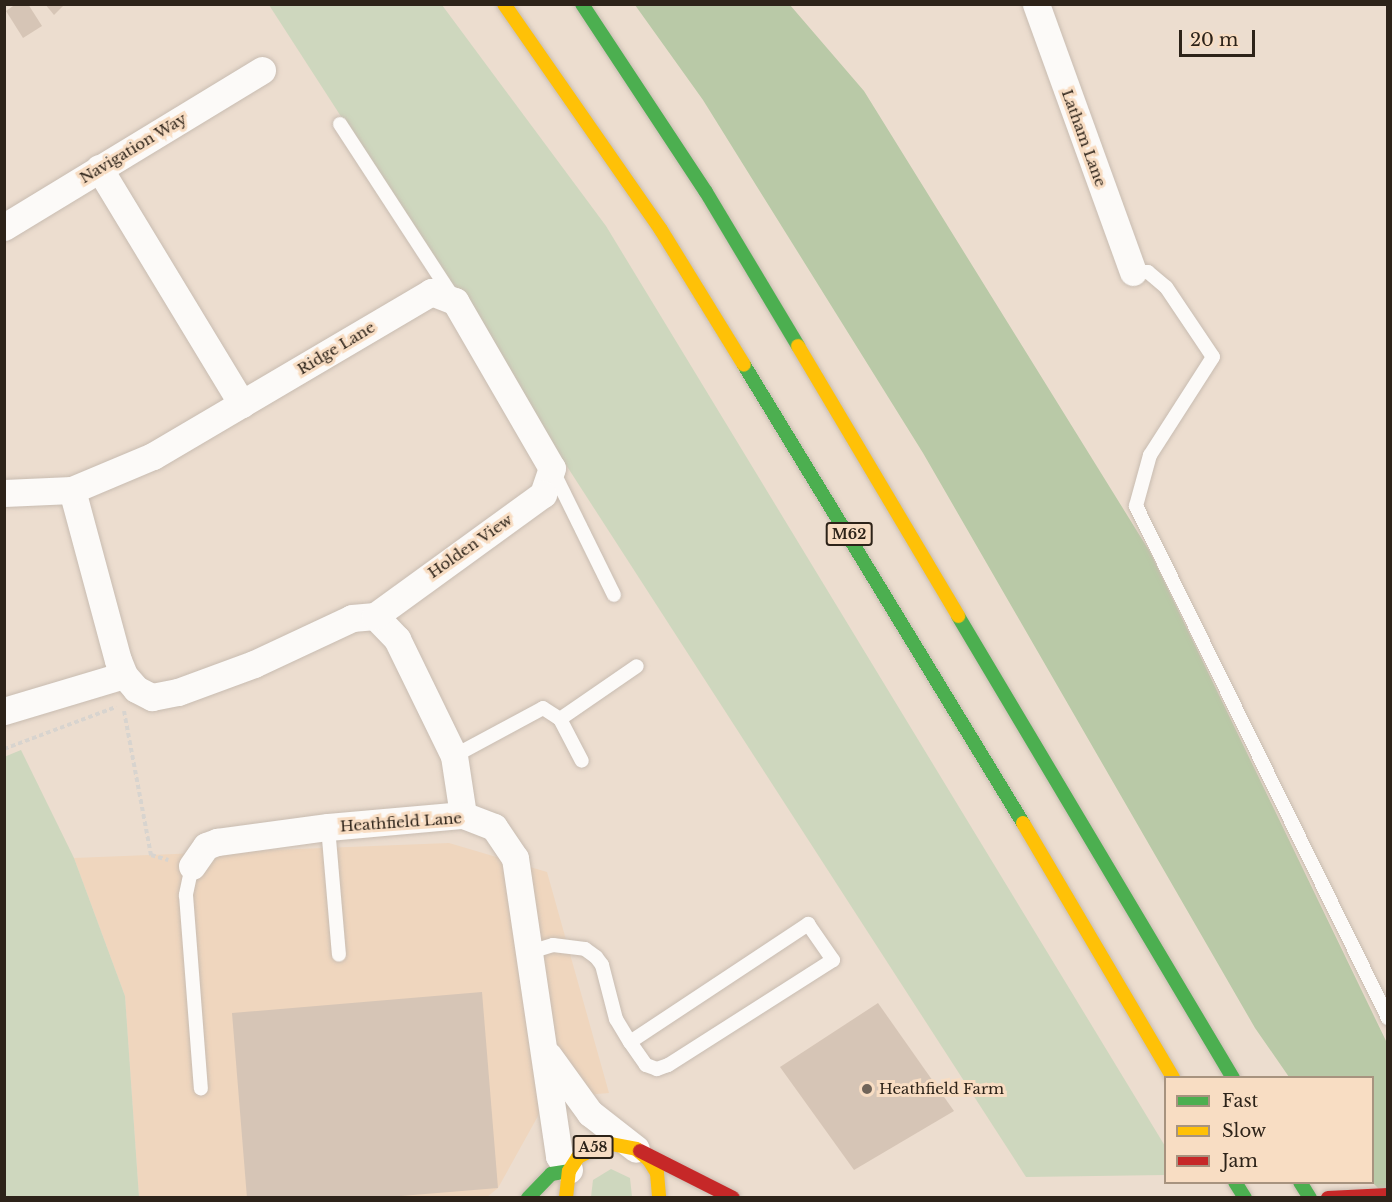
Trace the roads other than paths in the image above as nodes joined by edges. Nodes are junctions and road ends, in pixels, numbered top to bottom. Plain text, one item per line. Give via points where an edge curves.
1 (504, 4) edge
2 (582, 4) edge
3 (1036, 4) edge
4 (262, 70) dead end
5 (340, 124) dead end
6 (99, 168) junction
7 (4, 227) edge
8 (1133, 272) joint
9 (443, 296) junction
10 (242, 404) junction
11 (552, 468) junction
12 (72, 490) junction
13 (4, 493) edge
14 (614, 596) dead end
15 (375, 616) junction
16 (637, 666) dead end
17 (124, 675) junction
18 (4, 711) edge
19 (560, 719) junction
20 (454, 756) junction
21 (582, 761) dead end
22 (463, 815) junction
23 (328, 827) junction
24 (192, 867) joint
25 (530, 952) junction
26 (339, 955) dead end
27 (1388, 1018) edge
28 (630, 1042) junction
29 (546, 1052) junction
30 (1172, 1076) edge
31 (1232, 1076) edge
32 (201, 1088) dead end
33 (637, 1149) junction
34 (569, 1171) junction
35 (1236, 1184) edge
36 (1301, 1184) edge
37 (1388, 1195) edge
38 (528, 1197) edge
39 (566, 1197) edge
40 (659, 1197) edge
41 (733, 1197) edge
42 (1245, 1197) edge
43 (1310, 1197) edge
44 (1328, 1197) edge

1 - 30 main road, M62 via 661,230 990,767
2 - 31 main road via 706,192
3 - 8 street, Latham Lane
4 - 6 street, Navigation Way
5 - 9 lane
6 - 7 street, Navigation Way
6 - 10 street
8 - 27 lane via 1148,272 1166,286 1213,357 1150,455 1136,506
9 - 10 street, Ridge Lane
9 - 11 street
10 - 12 street, Ridge Lane via 153,456
11 - 14 lane
11 - 15 street, Holden View via 543,494
12 - 13 street
12 - 17 street
15 - 17 street via 352,618 254,664 178,692 152,697
15 - 20 street via 397,639
16 - 19 lane
17 - 18 street
19 - 20 lane via 543,708
19 - 21 lane
20 - 22 street
22 - 23 street, Heathfield Lane
22 - 25 street, Heathfield Lane via 494,827 515,858
23 - 24 street, Heathfield Lane via 217,842 206,846
23 - 26 lane
24 - 32 lane via 186,895
25 - 28 lane via 553,945 585,950 596,957 603,964 616,1019
25 - 29 street, Heathfield Lane
28 - 28 lane via 808,924 833,960 663,1067 646,1065
29 - 33 street, Heathfield Lane via 590,1113
29 - 34 street, Heathfield Lane via 559,1156
33 - 34 main road, A58 via 614,1143 590,1148
33 - 40 main road via 657,1173
33 - 41 main road, A58
34 - 38 main road, A58 via 551,1174
34 - 39 main road, A58
35 - 42 main road
36 - 43 main road
37 - 44 main road

